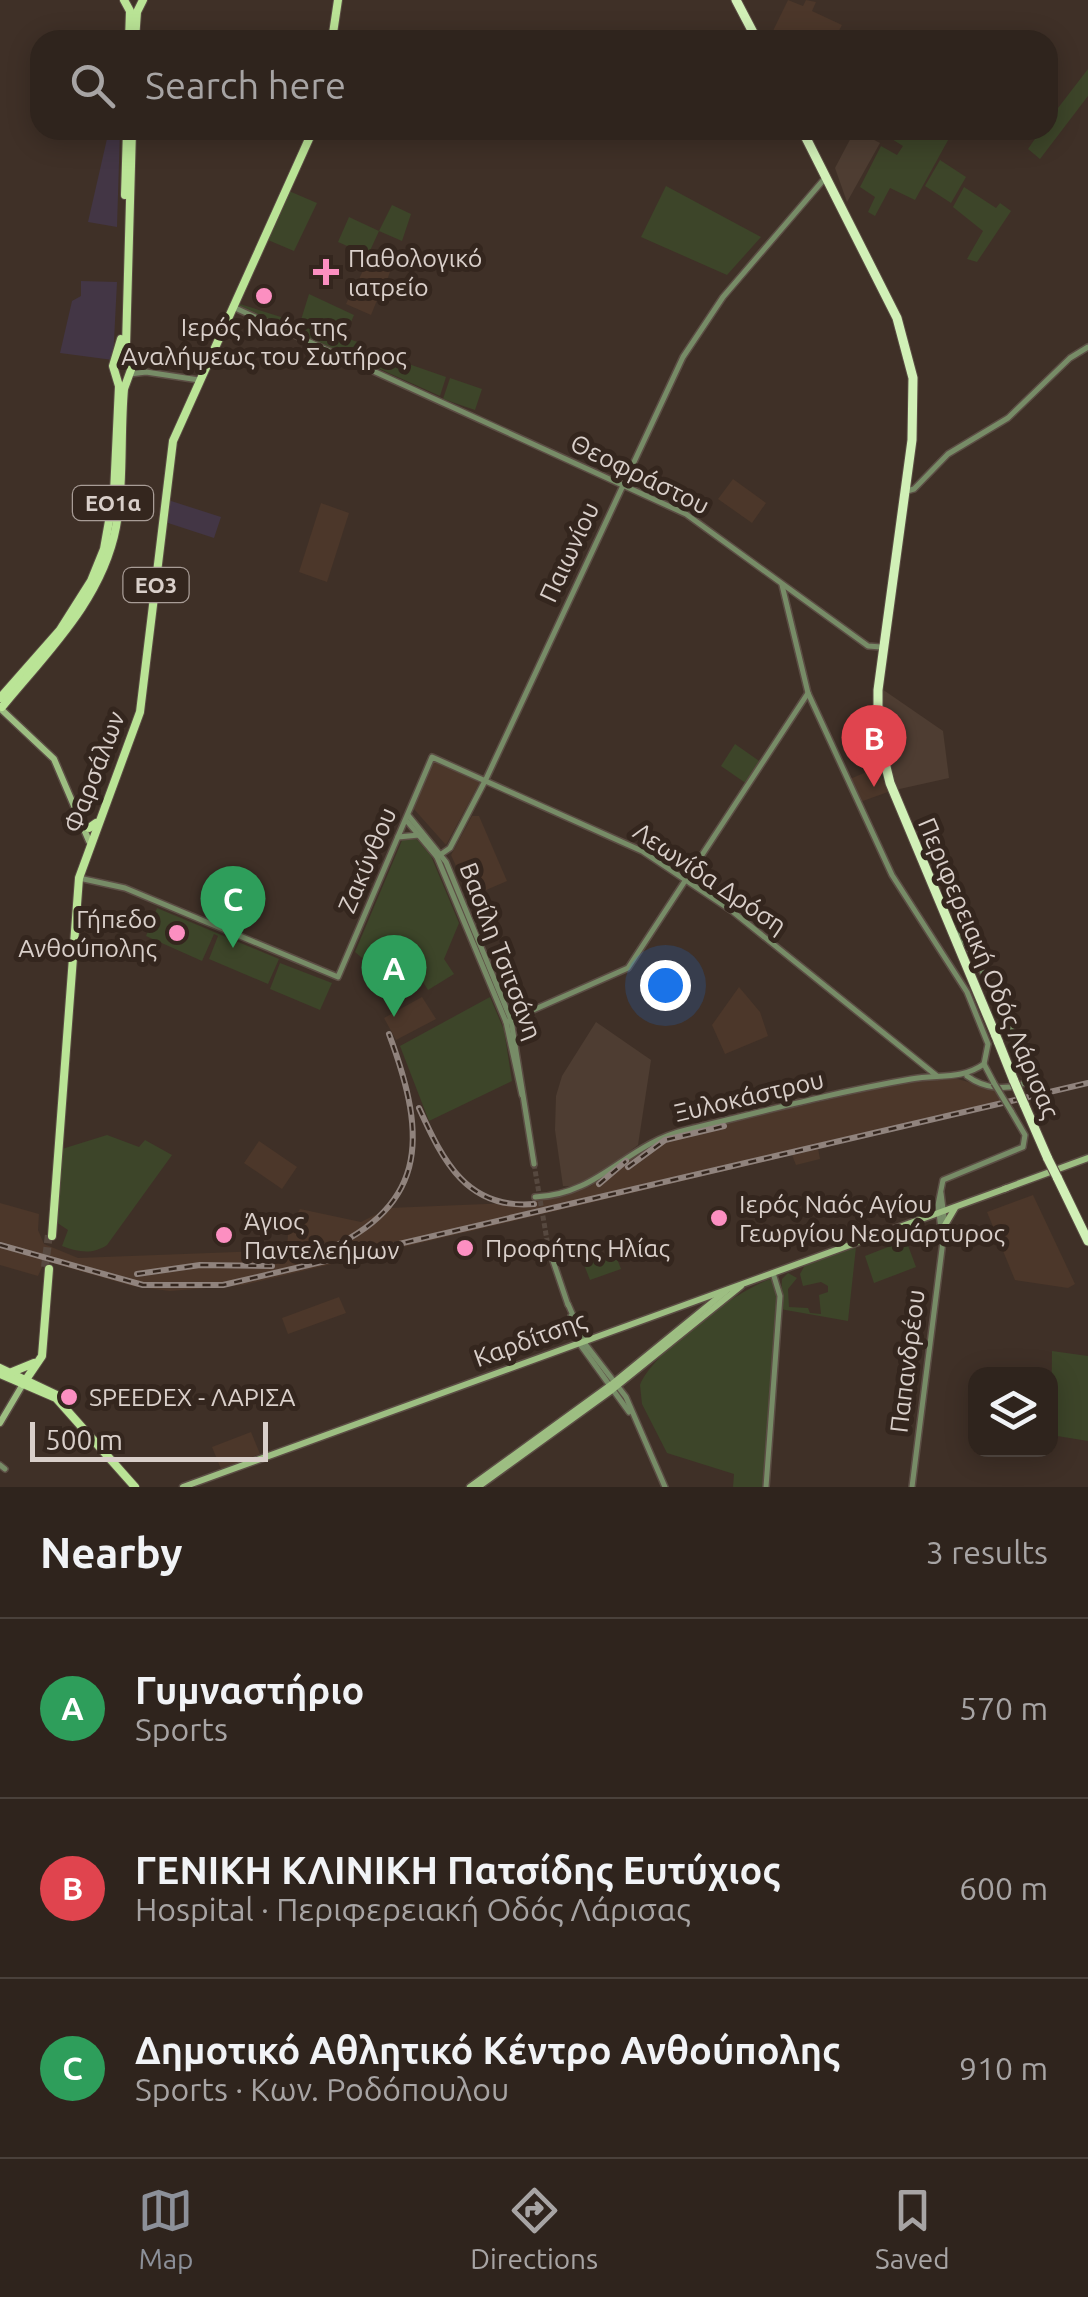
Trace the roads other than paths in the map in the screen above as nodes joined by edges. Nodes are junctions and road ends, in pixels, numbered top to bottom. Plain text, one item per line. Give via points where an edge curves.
1 (338, 0) edge
2 (736, 0) edge
3 (126, 3) edge
4 (141, 3) edge
5 (130, 30) edge
6 (134, 30) edge
7 (334, 30) edge
8 (751, 30) edge
9 (130, 140) edge
10 (130, 140) edge
11 (308, 140) edge
12 (807, 140) edge
13 (826, 177) junction
14 (233, 306) junction
15 (1088, 347) edge
16 (117, 360) junction
17 (130, 362) junction
18 (146, 372) junction
19 (116, 374) junction
20 (129, 375) junction
21 (199, 380) junction
22 (622, 485) junction
23 (905, 491) junction
24 (780, 583) junction
25 (884, 648) junction
26 (808, 692) junction
27 (1, 709) edge
28 (432, 757) joint
29 (486, 779) junction
30 (407, 818) junction
31 (96, 823) junction
32 (81, 824) junction
33 (419, 835) junction
34 (398, 838) junction
35 (89, 841) junction
36 (439, 856) junction
37 (79, 878) junction
38 (686, 881) junction
39 (952, 932) junction
40 (509, 1021) junction
41 (1011, 1028) junction
42 (995, 1040) junction
43 (984, 1064) junction
44 (976, 1069) junction
45 (989, 1074) junction
46 (937, 1076) junction
47 (967, 1076) junction
48 (1088, 1158) edge
49 (534, 1164) tunnel mouth
50 (535, 1197) dead end
51 (945, 1209) junction
52 (928, 1218) junction
53 (943, 1225) junction
54 (890, 1229) junction
55 (50, 1235) tunnel mouth
56 (1088, 1241) edge
57 (548, 1246) tunnel mouth
58 (47, 1268) tunnel mouth
59 (772, 1273) junction
60 (746, 1282) junction
61 (732, 1287) junction
62 (582, 1342) junction
63 (36, 1365) junction
64 (3, 1371) edge
65 (25, 1380) junction
66 (615, 1384) junction
67 (41, 1385) junction
68 (73, 1416) junction
69 (0, 1423) edge
70 (132, 1487) edge
71 (184, 1487) edge
72 (474, 1487) edge
73 (665, 1487) edge
74 (766, 1487) edge
75 (912, 1487) edge

1 - 7 main road
2 - 8 highway
3 - 4 main road
3 - 5 main road
4 - 6 main road
9 - 16 main road, ΕΟ1α
10 - 17 main road, ΕΟ1α
11 - 14 main road, Φαρσάλων / ΕΟ3
12 - 13 highway, Περιφερειακή Οδός Λάρισας
13 - 22 street, Παιωνίου via 691,343
13 - 23 highway, Περιφερειακή Οδός Λάρισας via 908,350 914,410
14 - 21 main road, Φαρσάλων / ΕΟ3
14 - 22 street, Θεοφράστου
15 - 23 street via 1008,418 948,454
16 - 17 main road
16 - 19 main road, ΕΟ1α
17 - 18 street
17 - 20 main road, ΕΟ1α
18 - 20 street
18 - 21 street
19 - 20 main road
19 - 27 main road, ΕΟ1α via 107,538 91,581
20 - 27 main road, ΕΟ1α via 119,505 106,562 78,614
21 - 31 main road, Φαρσάλων / ΕΟ3 via 172,449 140,712
22 - 24 street, Θεοφράστου via 694,518
22 - 29 street, Παιωνίου
23 - 25 highway, Περιφερειακή Οδός Λάρισας
24 - 25 street, Θεοφράστου via 868,646
24 - 26 street
25 - 39 highway, Περιφερειακή Οδός Λάρισας via 882,754
26 - 38 street
26 - 42 street via 892,876 961,984 983,1034
27 - 32 main road via 54,759
28 - 29 street, Λεωνίδα Δρόση
28 - 30 street, Ζακύνθου
29 - 36 street, Παιωνίου via 451,846
29 - 38 street, Λεωνίδα Δρόση via 638,849
30 - 33 street, Βασίλη Τσιτσάνη
30 - 34 street, Ζακύνθου
30 - 36 street, Βασίλη Τσιτσάνη
31 - 32 main road
31 - 35 main road, Φαρσάλων / ΕΟ3
32 - 35 main road
33 - 34 street
33 - 36 street, Βασίλη Τσιτσάνη
34 - 37 street, Ζακύνθου via 338,977 125,888
35 - 37 main road, Φαρσάλων / ΕΟ3
36 - 40 street, Βασίλη Τσιτσάνη
37 - 55 main road, Φαρσάλων / ΕΟ3
38 - 40 street via 627,969
38 - 46 street, Λεωνίδα Δρόση
39 - 41 street via 965,939
39 - 42 highway, Περιφερειακή Οδός Λάρισας
40 - 49 street, Βασίλη Τσιτσάνη
41 - 42 street
41 - 47 street, Ξυλοκάστρου via 1031,1066 1028,1081 996,1088
42 - 43 street
42 - 56 highway, Περιφερειακή Οδός Λάρισας, bridge
43 - 44 street
43 - 45 street
44 - 45 street
44 - 47 street
45 - 51 street, Παπανδρέου, bridge via 1024,1135 1022,1147 943,1180
46 - 47 street, Ξυλοκάστρου
46 - 50 street, Ξυλοκάστρου via 674,1133 634,1149 588,1186
48 - 51 main road, Καρδίτσης
51 - 52 main road, Καρδίτσης
51 - 53 main road
51 - 53 street, Παπανδρέου
51 - 54 main road, Καρδίτσης
52 - 53 main road
52 - 54 main road, Καρδίτσης
53 - 75 street, Παπανδρέου
54 - 59 main road, Καρδίτσης
57 - 62 street
58 - 63 main road
59 - 60 main road, Καρδίτσης
59 - 74 street via 780,1296
60 - 61 main road, Καρδίτσης
60 - 66 main road
61 - 62 main road, Καρδίτσης
61 - 66 main road
62 - 66 street
62 - 71 main road, Καρδίτσης
63 - 64 main road
63 - 65 main road
63 - 67 main road
64 - 65 main road
65 - 67 main road
65 - 68 main road
65 - 69 main road
66 - 72 main road
66 - 73 street
67 - 68 main road via 56,1392
68 - 70 main road

